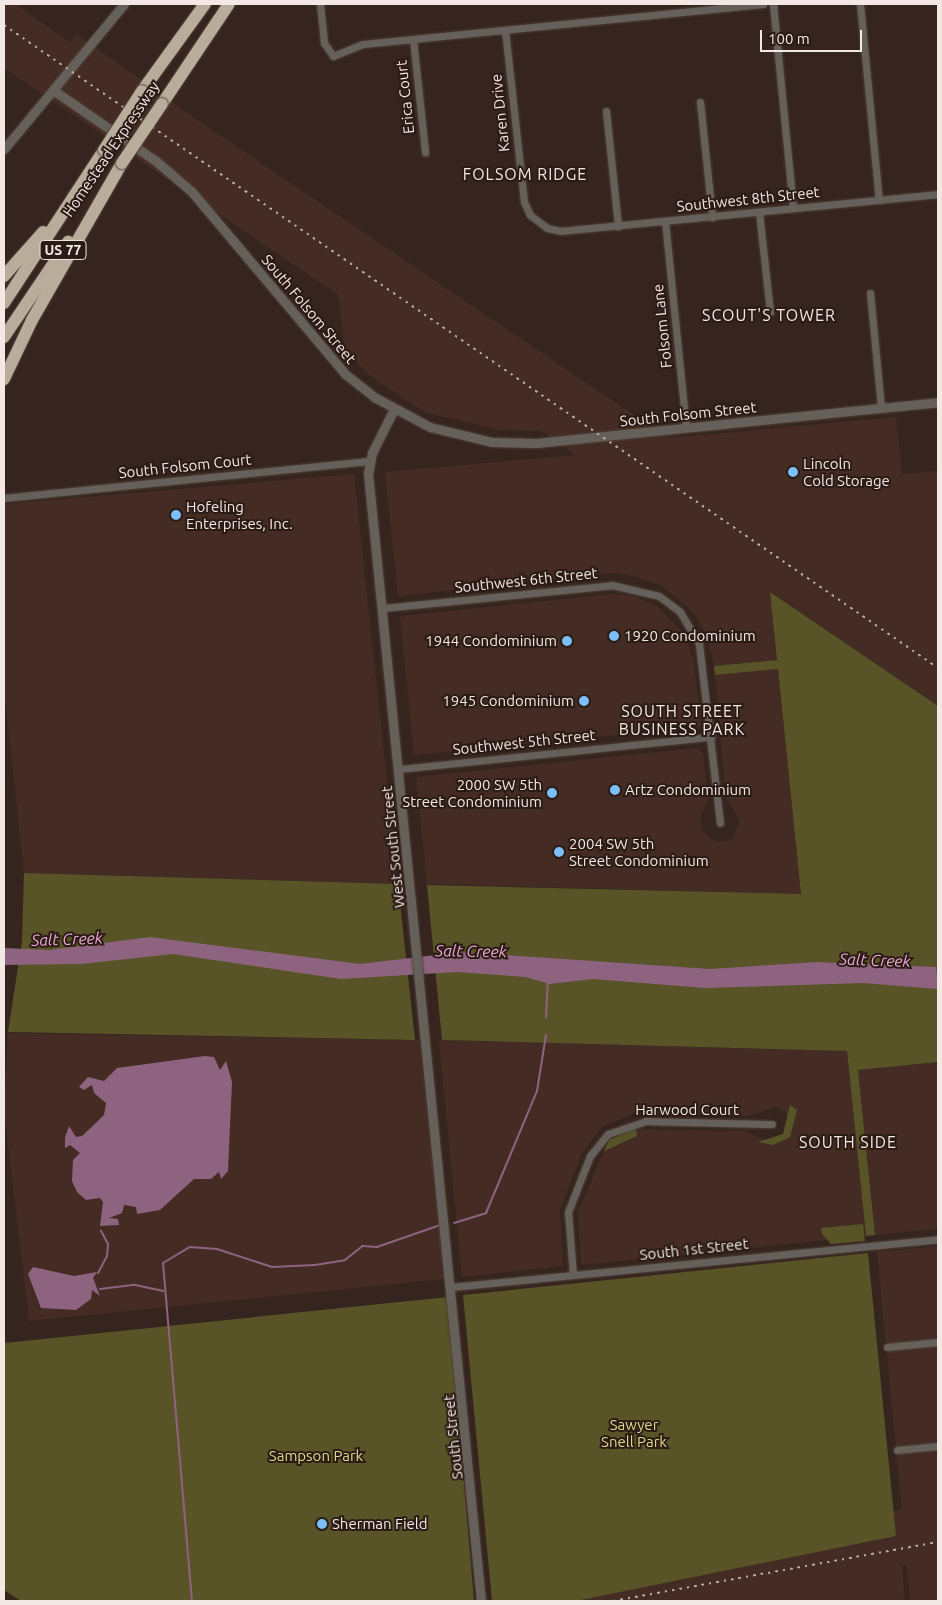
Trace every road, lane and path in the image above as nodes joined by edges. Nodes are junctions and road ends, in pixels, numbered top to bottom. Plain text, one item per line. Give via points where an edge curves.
1 (124, 4) edge
2 (205, 4) edge
3 (229, 4) edge
4 (320, 4) edge
5 (763, 4) edge
6 (773, 4) edge
7 (860, 4) edge
8 (505, 30) junction
9 (413, 39) junction
10 (53, 90) junction
11 (700, 102) dead end
12 (606, 111) dead end
13 (4, 149) edge
14 (425, 152) dead end
15 (122, 163) junction
16 (938, 194) edge
17 (74, 199) junction
18 (879, 200) junction
19 (793, 208) junction
20 (759, 212) junction
21 (712, 216) junction
22 (665, 221) junction
23 (618, 226) junction
24 (561, 231) joint
25 (4, 276) edge
26 (870, 293) dead end
27 (4, 303) edge
28 (770, 312) dead end
29 (4, 337) edge
30 (4, 379) edge
31 (938, 402) edge
32 (881, 408) junction
33 (394, 409) junction
34 (686, 428) junction
35 (370, 461) junction
36 (4, 498) edge
37 (383, 608) junction
38 (711, 737) junction
39 (399, 769) junction
40 (720, 823) dead end
41 (772, 1124) dead end
42 (938, 1239) edge
43 (573, 1275) junction
44 (452, 1287) junction
45 (938, 1342) edge
46 (887, 1347) dead end
47 (938, 1446) edge
48 (896, 1450) dead end
49 (481, 1584) junction
50 (481, 1601) edge
51 (486, 1601) edge

1 - 10 street
2 - 17 highway, Homestead Expressway / US 77, bridge via 142,91
3 - 15 highway, Homestead Expressway / US 77, bridge
4 - 9 street via 324,43 333,56 363,44
5 - 8 street
6 - 19 street
7 - 18 street
8 - 9 street
8 - 24 street, Karen Drive via 524,202 536,222
9 - 14 street, Erica Court
10 - 13 street
10 - 33 street, South Folsom Street via 156,161 192,192 329,356 361,387
11 - 21 street
12 - 23 street
15 - 29 highway, Homestead Expressway / US 77
15 - 30 highway via 32,320
16 - 18 street, Southwest 8th Street
17 - 25 highway
17 - 27 highway, Homestead Expressway / US 77
18 - 19 street, Southwest 8th Street
19 - 20 street, Southwest 8th Street
20 - 21 street, Southwest 8th Street
20 - 28 street
21 - 22 street, Southwest 8th Street
22 - 23 street, Southwest 8th Street
22 - 34 street, Folsom Lane
23 - 24 street, Southwest 8th Street
26 - 32 street
31 - 32 street, South Folsom Street
32 - 34 street, South Folsom Street
33 - 34 street, South Folsom Street via 450,434 514,444
33 - 35 street, West South Street
35 - 36 street, South Folsom Court
35 - 37 street, West South Street
37 - 38 street, Southwest 6th Street via 612,585 642,589 669,602 688,622 699,644
37 - 39 street, West South Street
38 - 39 street, Southwest 5th Street
38 - 40 street
39 - 44 street, West South Street
41 - 43 street, Harwood Court via 646,1121 608,1134 590,1156 568,1212
42 - 43 street, South 1st Street
43 - 44 street, South 1st Street
44 - 49 street, South Street
45 - 46 street
47 - 48 street
49 - 50 street, South Street
49 - 51 street, South Street

